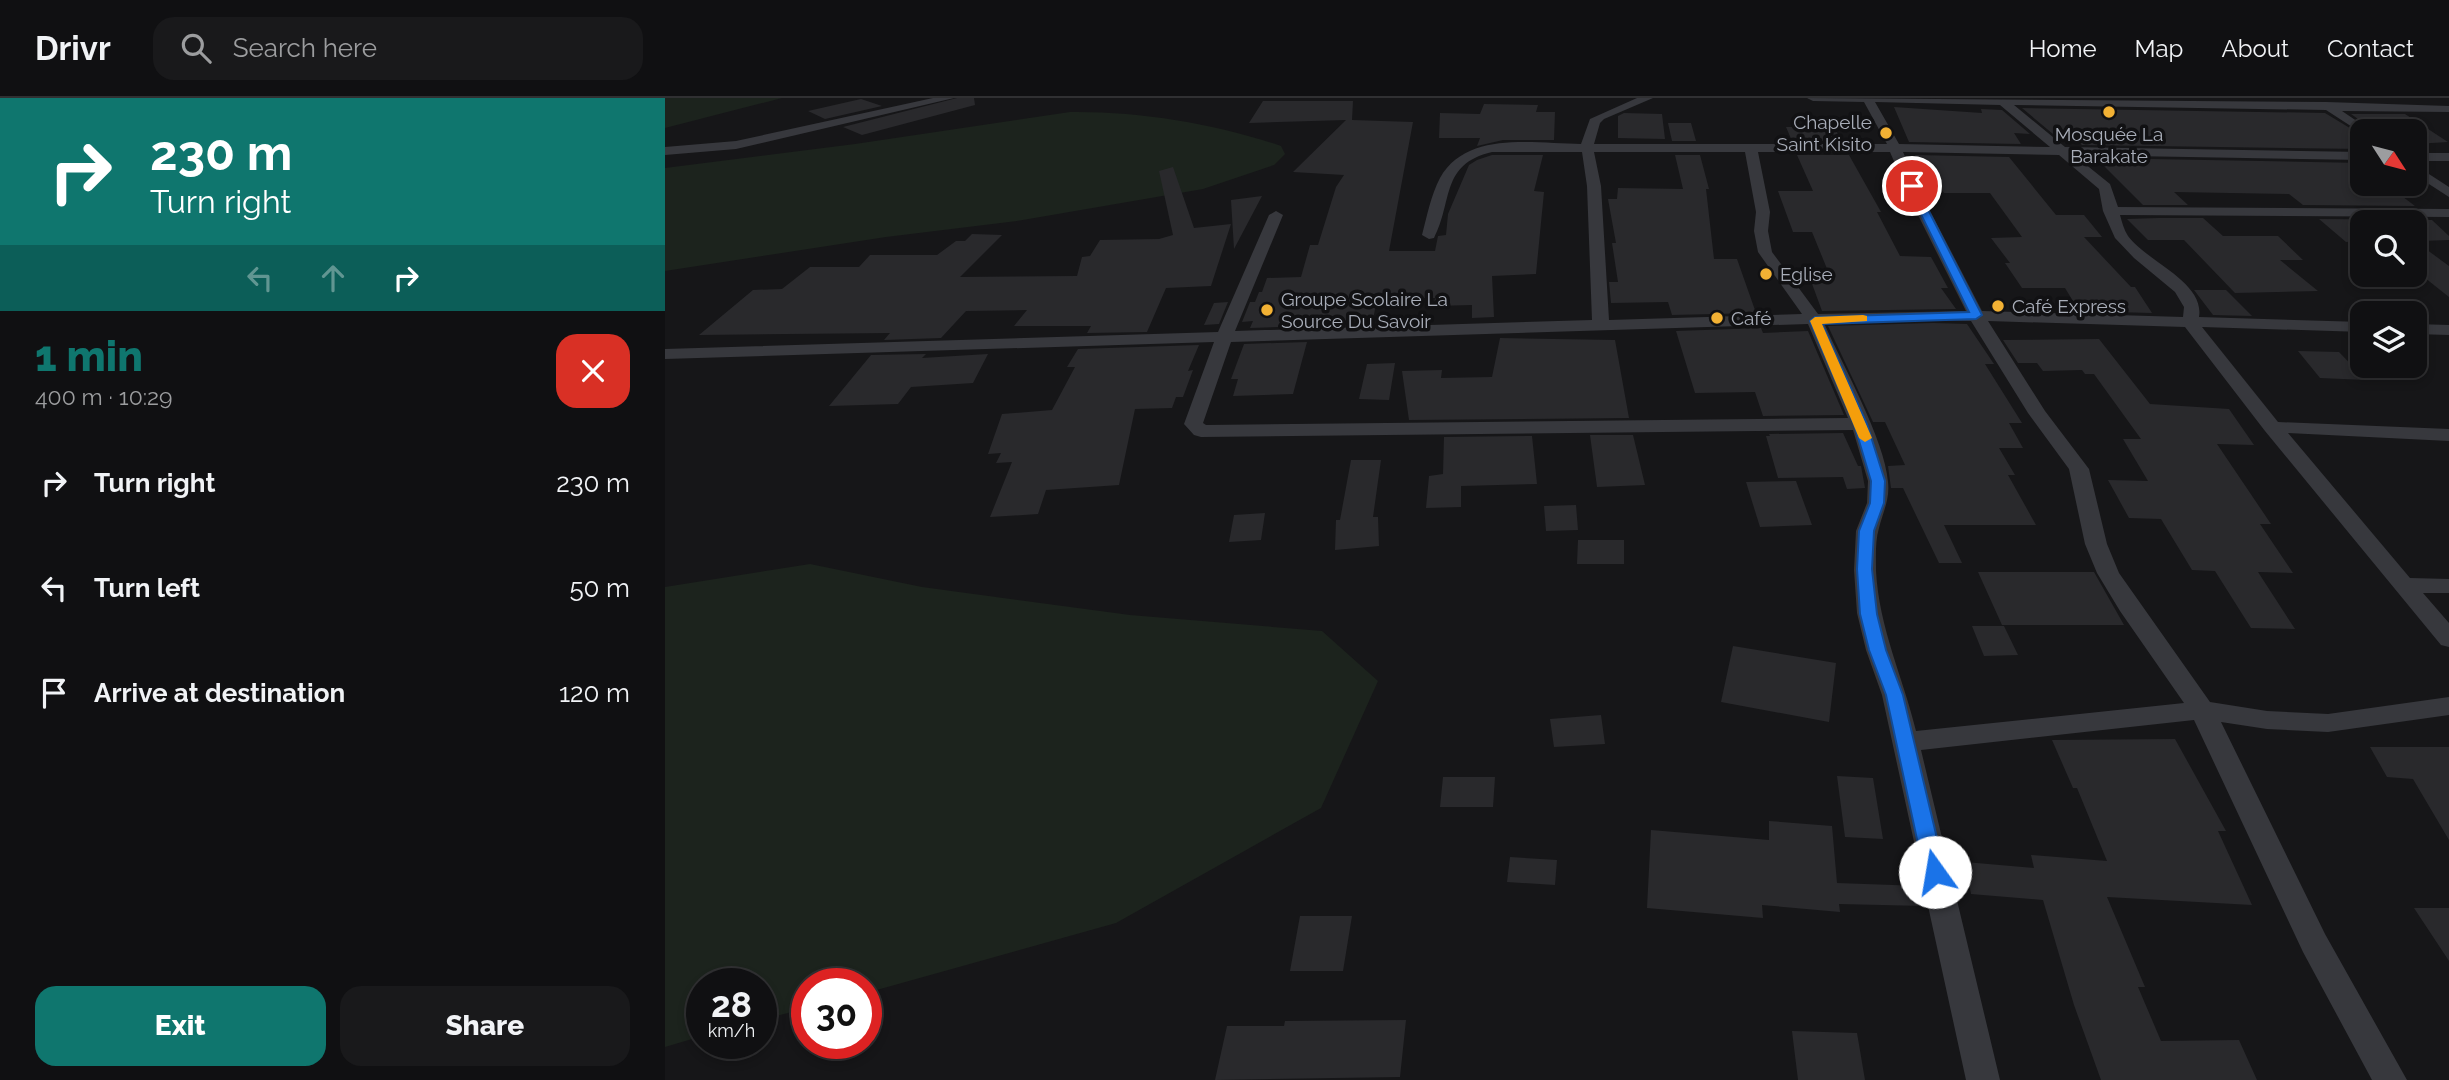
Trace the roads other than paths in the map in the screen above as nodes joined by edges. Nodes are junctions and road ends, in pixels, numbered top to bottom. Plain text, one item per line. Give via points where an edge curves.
1 (948, 98) edge
2 (1647, 98) edge
3 (1814, 98) edge
4 (1868, 99) edge
5 (2001, 100) edge
6 (2151, 100) edge
7 (2326, 105) junction
8 (2449, 109) edge
9 (2350, 122) edge
10 (1587, 146) junction
11 (1751, 148) junction
12 (1895, 148) junction
13 (2060, 151) junction
14 (665, 152) edge
15 (2350, 156) edge
16 (2427, 157) edge
17 (2449, 157) edge
18 (2427, 177) edge
19 (2449, 193) edge
20 (2110, 211) junction
21 (2449, 213) edge
22 (1276, 215) dead end
23 (1429, 235) dead end
24 (1976, 315) junction
25 (1815, 321) junction
26 (2190, 323) junction
27 (1601, 326) junction
28 (2350, 327) edge
29 (2427, 329) edge
30 (2449, 330) edge
31 (1225, 335) junction
32 (665, 354) edge
33 (1860, 424) junction
34 (2272, 427) junction
35 (2449, 435) edge
36 (2403, 585) junction
37 (2449, 586) edge
38 (2449, 639) edge
39 (2449, 706) edge
40 (2202, 710) junction
41 (1905, 741) junction
42 (1983, 1080) edge
43 (2390, 1080) edge

1 - 14 street via 736,145
2 - 10 street via 1599,117
3 - 4 street
4 - 5 street
4 - 12 street
5 - 6 street
5 - 13 street
6 - 7 street
7 - 8 street
7 - 9 street
10 - 11 street
10 - 23 street via 1492,148 1467,155 1445,179
10 - 27 street via 1594,187
11 - 12 street
11 - 25 street via 1765,252
12 - 13 street
12 - 24 street
13 - 15 street
13 - 20 street via 2105,187
16 - 17 street
18 - 19 street
20 - 21 street
20 - 26 street via 2135,253 2186,296 2193,308
22 - 31 street
24 - 25 street
24 - 26 street
24 - 40 street via 2037,413 2079,469 2096,544 2108,573
25 - 27 street
25 - 33 street
26 - 28 street
26 - 34 street
27 - 31 street
29 - 30 street
31 - 32 street
31 - 33 street via 1193,424 1201,431
33 - 41 street via 1878,481 1877,503 1867,531 1869,614
34 - 35 street
34 - 36 street
36 - 37 street
36 - 38 street
39 - 40 street via 2328,723
40 - 41 street
40 - 43 street via 2308,932
41 - 42 street

